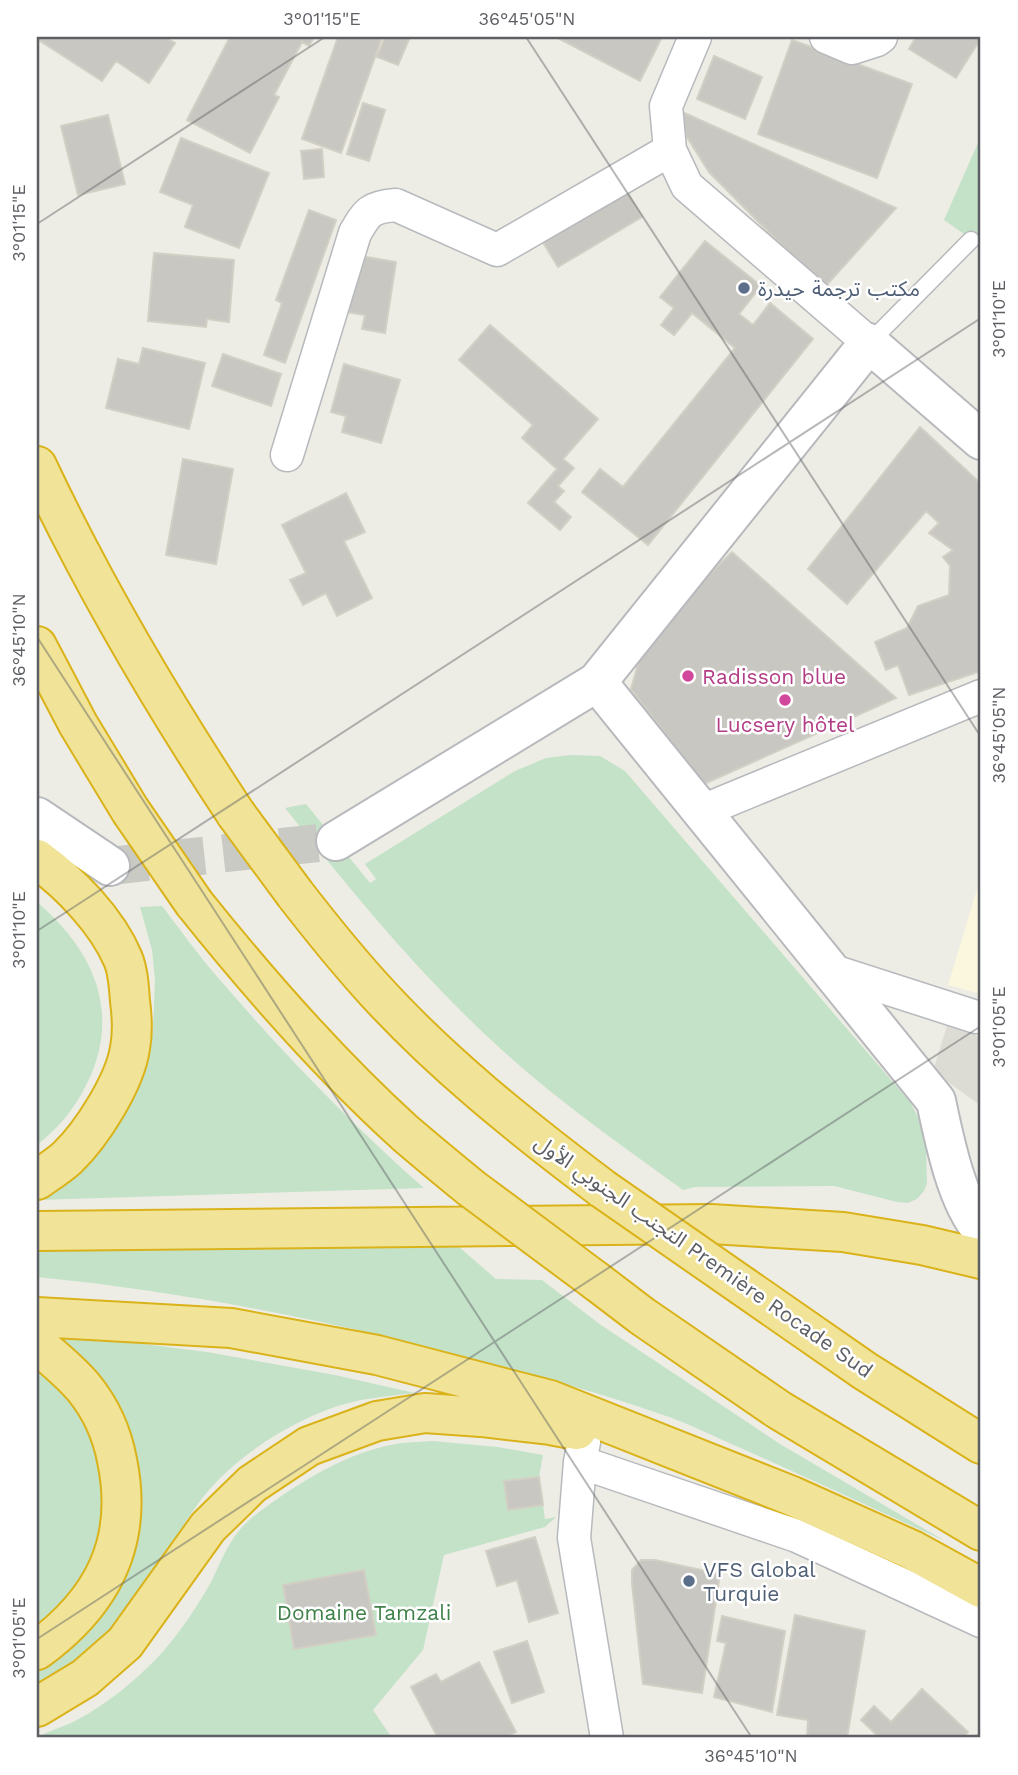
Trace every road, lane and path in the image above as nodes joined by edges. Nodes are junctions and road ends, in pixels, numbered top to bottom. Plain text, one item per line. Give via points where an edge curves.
1 (695, 37) edge
2 (826, 37) edge
3 (881, 37) edge
4 (670, 150) junction
5 (971, 240) dead end
6 (869, 343) junction
7 (981, 440) edge
8 (287, 455) dead end
9 (37, 466) edge
10 (37, 646) edge
11 (597, 682) junction
12 (981, 696) edge
13 (702, 811) junction
14 (37, 817) edge
15 (336, 841) tunnel mouth
16 (37, 857) edge
17 (830, 970) junction
18 (979, 1009) edge
19 (37, 1180) edge
20 (981, 1229) edge
21 (37, 1231) edge
22 (981, 1259) edge
23 (37, 1317) edge
24 (37, 1344) edge
25 (981, 1444) edge
26 (583, 1447) junction
27 (792, 1496) junction
28 (981, 1531) edge
29 (981, 1588) edge
30 (981, 1621) edge
31 (37, 1650) edge
32 (37, 1707) edge
33 (607, 1738) edge

1 - 4 street via 666,106
2 - 3 street via 852,48
4 - 6 street via 687,186
4 - 8 street via 497,250 396,205 379,206 365,215 355,233
5 - 6 lane
6 - 7 street
6 - 11 street
9 - 25 highway, التجنب الجنوبي الأول Première Rocade Sud, bridge via 185,737 295,894 370,986 474,1086 603,1189 865,1371
10 - 28 highway, bridge via 130,810 194,903 289,1016 404,1132 642,1316 779,1410
11 - 13 street
11 - 15 street
12 - 13 street
13 - 17 street
14 - 16 street via 110,866 72,856
16 - 19 highway via 72,888 115,942 124,962 132,1021 130,1050 107,1104 68,1156
17 - 18 street
17 - 20 street via 936,1101 948,1154
21 - 22 highway via 711,1224 843,1232
23 - 27 highway via 231,1328 377,1355 550,1400
24 - 31 highway via 84,1388 100,1412 113,1440 122,1516 114,1554 96,1591 60,1633
26 - 27 highway via 626,1440
26 - 30 street via 797,1536
26 - 32 highway via 551,1424 425,1413 377,1421 309,1446 252,1484 208,1527 125,1643 85,1678
26 - 33 street via 574,1538
27 - 29 highway via 912,1550

